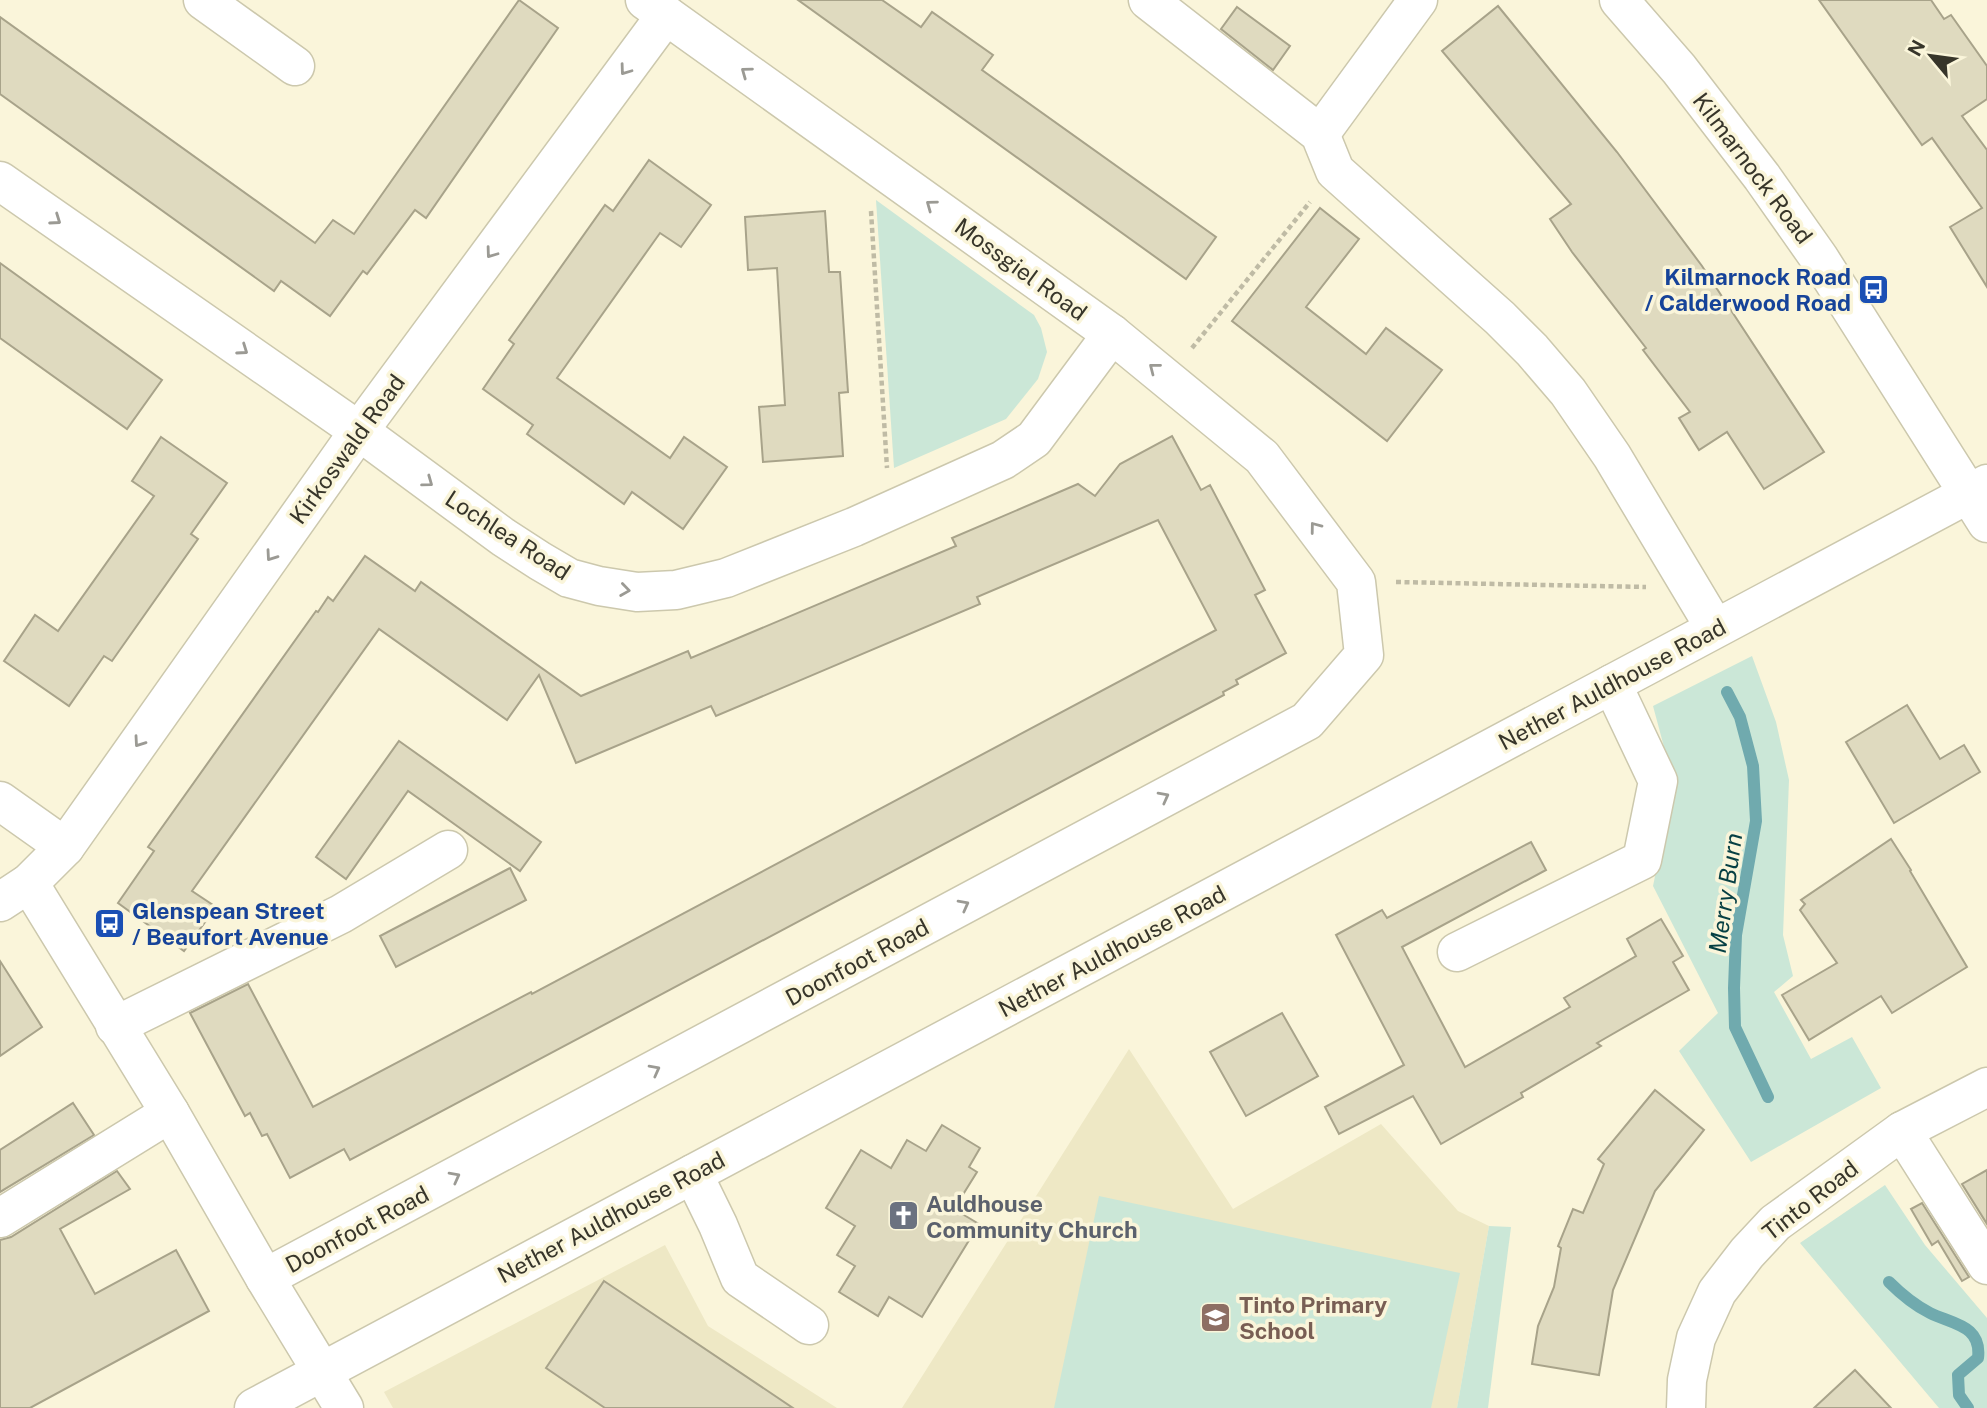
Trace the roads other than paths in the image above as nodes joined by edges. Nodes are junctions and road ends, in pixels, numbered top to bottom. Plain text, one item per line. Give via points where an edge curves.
1 (203, 0) edge
2 (1148, 0) edge
3 (1418, 0) edge
4 (1619, 0) edge
5 (655, 7) edge
6 (295, 66) dead end
7 (1320, 134) junction
8 (0, 181) edge
9 (1112, 334) junction
10 (359, 431) junction
11 (1981, 500) edge
12 (1356, 582) joint
13 (1714, 628) junction
14 (1612, 684) junction
15 (0, 801) edge
16 (65, 847) junction
17 (448, 850) dead end
18 (15, 892) edge
19 (1457, 952) dead end
20 (115, 1026) junction
21 (1987, 1087) edge
22 (170, 1113) junction
23 (1902, 1131) junction
24 (693, 1174) junction
25 (0, 1218) edge
26 (1987, 1265) edge
27 (265, 1278) junction
28 (809, 1325) dead end
29 (321, 1371) junction
30 (254, 1408) edge
31 (344, 1408) edge
32 (1686, 1408) edge

1 - 6 street
2 - 7 street
3 - 7 street
4 - 11 street, Kilmarnock Road via 1762,177
9 -> 5 street, Mossgiel Road
5 -> 10 street, Kirkoswald Road
7 - 13 street via 1335,171 1500,318 1568,392 1612,456
8 -> 10 street, Lochlea Road
10 -> 9 street, Lochlea Road via 503,537 569,578 637,592 676,590 726,578 1003,460 1034,439
12 -> 9 street, Mossgiel Road via 1262,457
10 -> 16 street, Kirkoswald Road
11 - 13 street, Nether Auldhouse Road
27 -> 12 street, Doonfoot Road via 1307,721 1364,655
13 - 14 street, Nether Auldhouse Road
14 - 19 street via 1658,781 1642,860
14 - 24 street, Nether Auldhouse Road
15 - 16 street
16 - 18 street, Kirkoswald Road
17 - 20 street via 341,914
18 - 20 street
20 - 22 street
21 - 23 street, Tinto Road
22 - 25 street
22 - 27 street
23 - 26 street
23 - 32 street, Tinto Road via 1775,1223 1747,1253 1717,1293 1696,1338 1686,1380
24 - 28 street via 740,1278
24 - 29 street, Nether Auldhouse Road
27 - 29 street
29 - 30 street, Nether Auldhouse Road
29 - 31 street

